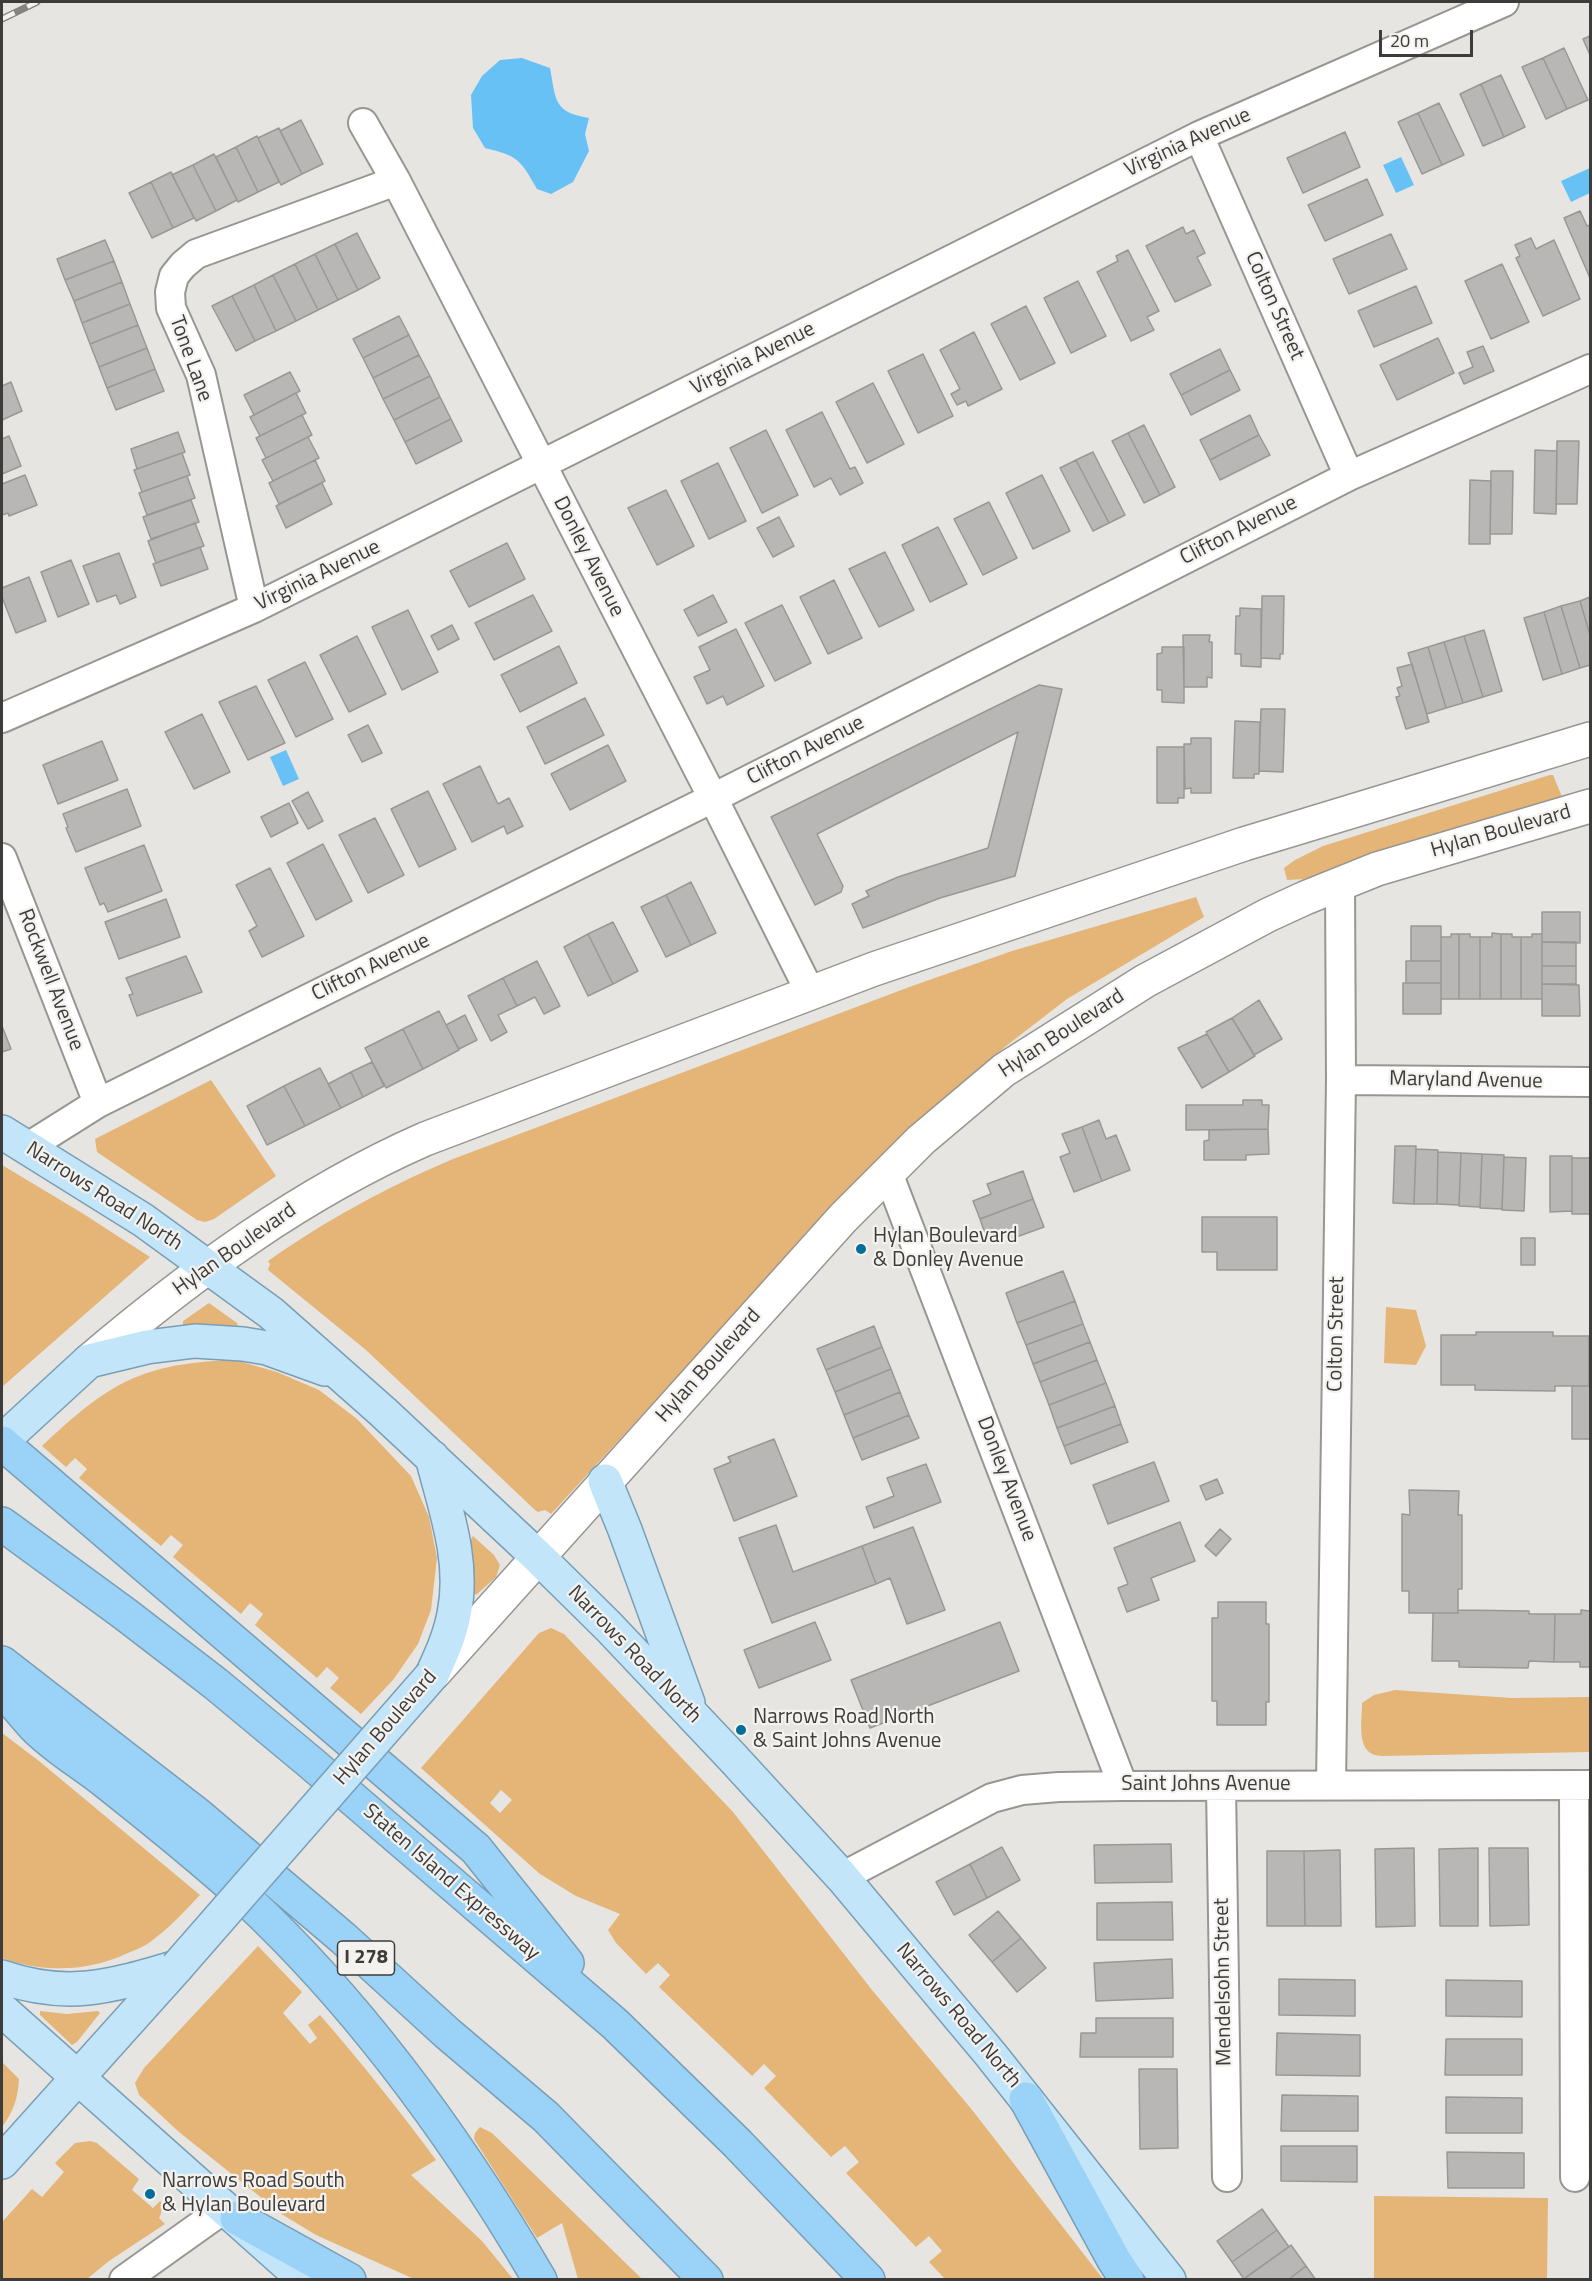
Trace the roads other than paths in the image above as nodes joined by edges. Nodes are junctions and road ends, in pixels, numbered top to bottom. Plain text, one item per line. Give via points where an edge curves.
1 (1504, 2) edge
2 (363, 123) dead end
3 (1199, 136) junction
4 (396, 181) junction
5 (1590, 369) edge
6 (540, 465) junction
7 (1349, 476) junction
8 (254, 608) junction
9 (2, 718) edge
10 (1590, 739) edge
11 (713, 798) junction
12 (1590, 806) edge
13 (2, 858) edge
14 (1340, 883) junction
15 (810, 992) junction
16 (1341, 1080) junction
17 (1590, 1082) edge
18 (98, 1103) junction
19 (15, 1139) edge
20 (888, 1173) junction
21 (208, 1265) junction
22 (89, 1361) junction
23 (346, 1378) junction
24 (2, 1442) edge
25 (432, 1457) junction
26 (605, 1481) junction
27 (2, 1524) edge
28 (537, 1556) junction
29 (2, 1663) edge
30 (432, 1675) junction
31 (2, 1688) edge
32 (693, 1716) junction
33 (1331, 1784) junction
34 (1582, 1785) edge
35 (1123, 1786) junction
36 (1221, 1786) junction
37 (842, 1877) junction
38 (177, 1966) junction
39 (2, 1977) edge
40 (2, 2010) edge
41 (615, 2024) junction
42 (77, 2077) junction
43 (1026, 2098) junction
44 (2, 2162) edge
45 (1227, 2177) dead end
46 (1575, 2177) dead end
47 (231, 2213) junction
48 (124, 2280) edge
49 (305, 2280) edge
50 (349, 2280) edge
51 (540, 2280) edge
52 (706, 2280) edge
53 (868, 2280) edge
54 (1127, 2280) edge
55 (1169, 2280) edge

1 - 3 street, Virginia Avenue
2 - 4 street, Donley Avenue
3 - 6 street, Virginia Avenue
3 - 7 street, Colton Street
4 - 6 street, Donley Avenue
4 - 8 street, Tone Lane via 196,254 174,276 171,308 201,375
5 - 7 street, Clifton Avenue
6 - 8 street, Virginia Avenue
6 - 11 street, Donley Avenue
7 - 11 street, Clifton Avenue
8 - 9 street, Virginia Avenue
10 - 15 main road, Hylan Boulevard via 1244,844
11 - 15 street, Donley Avenue
11 - 18 street, Clifton Avenue
12 - 14 main road, Hylan Boulevard
13 - 18 street, Rockwell Avenue
14 - 16 street, Colton Street
14 - 20 main road, Hylan Boulevard via 1268,915 1145,981 1039,1046 968,1099
15 - 21 main road, Hylan Boulevard via 476,1118 375,1161 324,1189
16 - 17 street, Maryland Avenue
16 - 33 street, Colton Street
18 - 19 street, Clifton Avenue
19 - 21 main road, Narrows Road North
20 - 26 main road, Hylan Boulevard
20 - 35 street, Donley Avenue
21 - 22 main road, Hylan Boulevard
21 - 23 main road, Narrows Road North
22 - 23 main road via 147,1347 220,1341 267,1348
22 - 24 main road, Hylan Boulevard
23 - 25 main road, Narrows Road North
24 - 41 highway via 476,1849
25 - 28 main road, Narrows Road North
25 - 30 main road via 454,1547 457,1591 448,1639
26 - 28 main road, Hylan Boulevard
26 - 32 main road
27 - 41 highway, Staten Island Expressway via 216,1684
28 - 30 main road, Hylan Boulevard
28 - 32 main road, Narrows Road North
29 - 52 highway, I 278 via 198,1815 344,1938 546,2117
30 - 38 main road, Hylan Boulevard, bridge
31 - 51 highway via 35,1728 217,1873 313,1966 368,2029 459,2148
32 - 37 main road, Narrows Road North
33 - 34 street, Saint Johns Avenue
33 - 36 street, Saint Johns Avenue
34 - 46 street
35 - 36 street, Saint Johns Avenue
35 - 37 street, Saint Johns Avenue via 1022,1790 992,1798
36 - 45 street, Mendelsohn Street
37 - 43 main road, Narrows Road North
38 - 39 main road via 110,1986 75,1990 41,1988
38 - 42 main road, Hylan Boulevard
40 - 42 main road
41 - 53 highway, Staten Island Expressway via 737,2143
42 - 44 main road, Hylan Boulevard
42 - 47 main road
43 - 54 highway
43 - 55 main road, Narrows Road North
47 - 48 street
47 - 49 main road
47 - 50 highway

